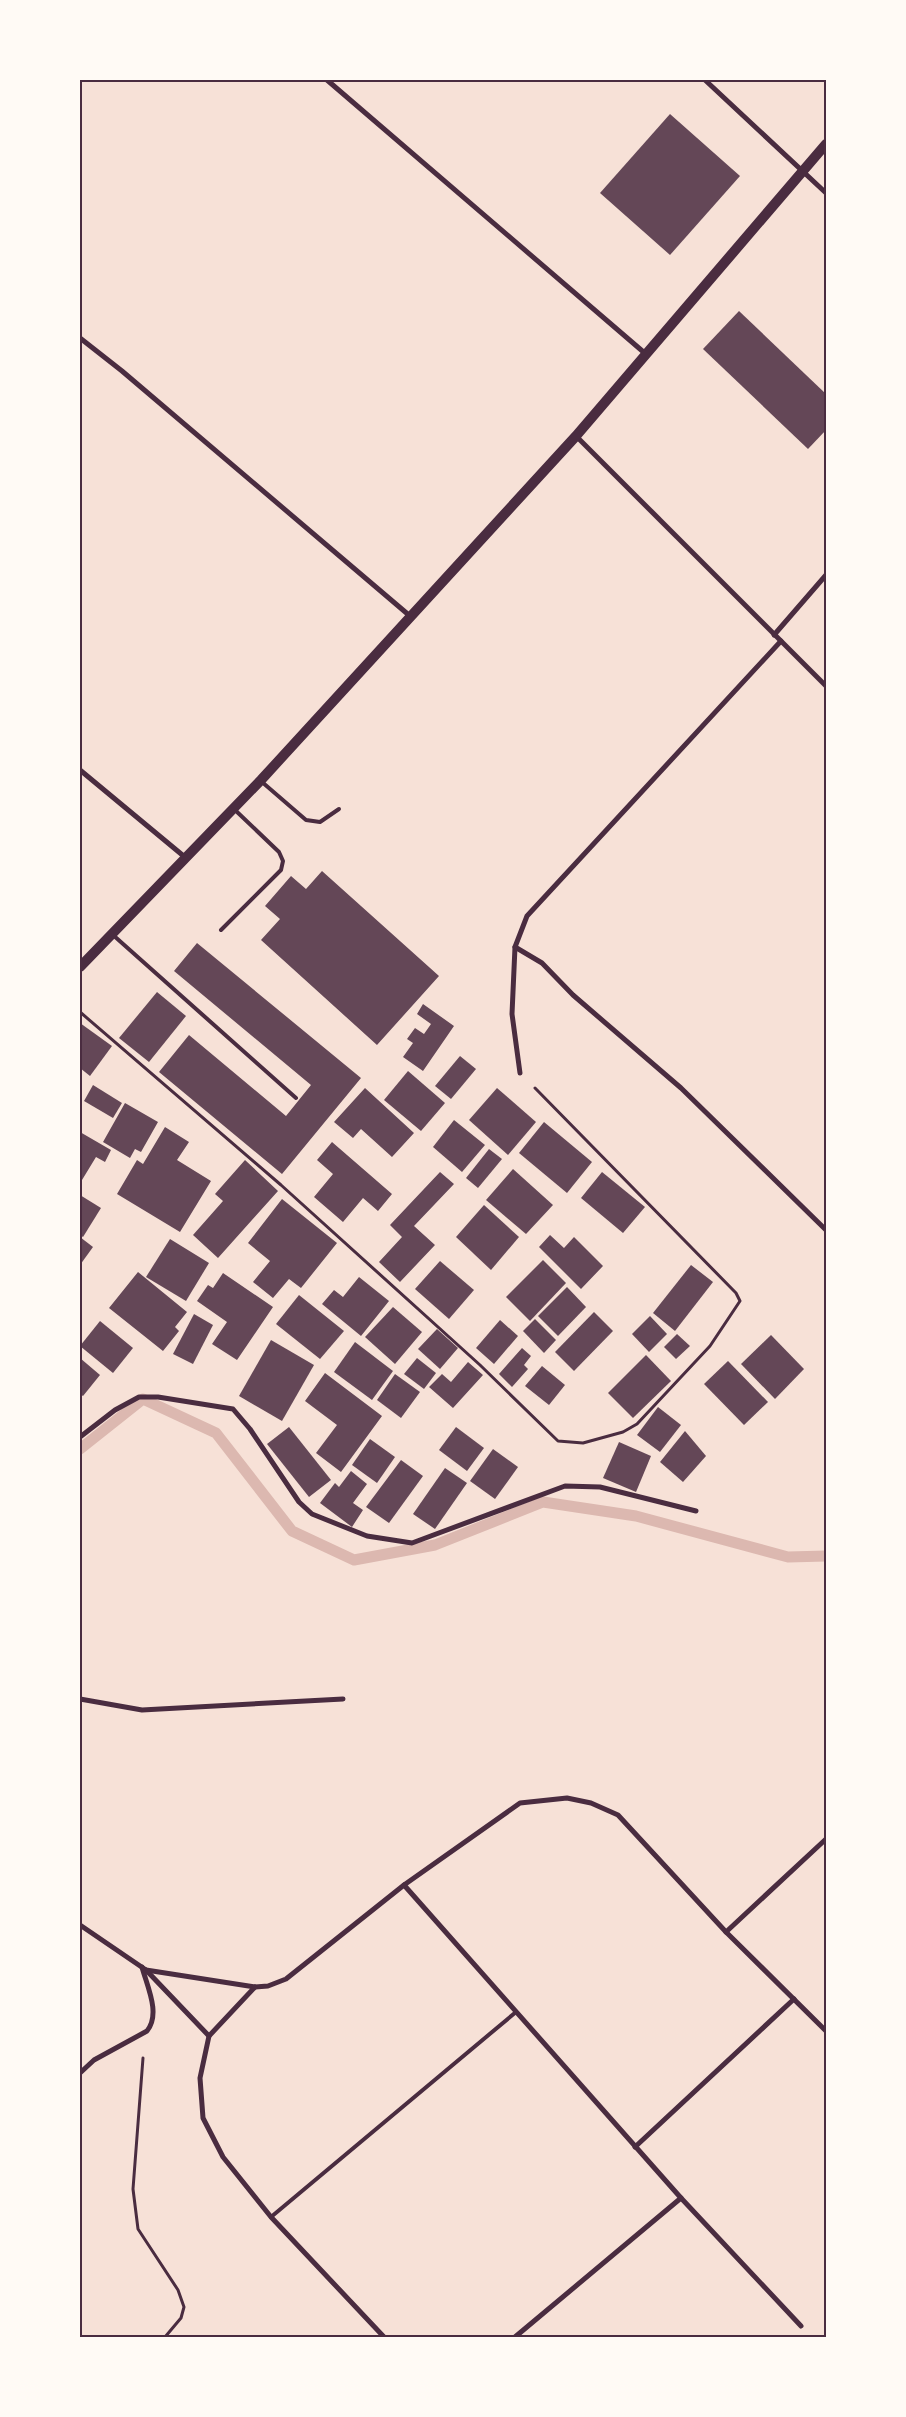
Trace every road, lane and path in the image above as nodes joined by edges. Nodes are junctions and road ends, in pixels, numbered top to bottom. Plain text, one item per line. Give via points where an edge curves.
1 (326, 80) edge
2 (705, 80) edge
3 (826, 144) edge
4 (803, 170) junction
5 (826, 193) edge
6 (80, 338) edge
7 (647, 355) junction
8 (576, 436) junction
9 (826, 575) edge
10 (410, 616) junction
11 (774, 635) junction
12 (781, 642) junction
13 (826, 686) edge
14 (80, 770) edge
15 (260, 780) junction
16 (233, 809) junction
17 (339, 809) dead end
18 (186, 858) junction
19 (221, 930) dead end
20 (112, 934) junction
21 (515, 947) junction
22 (80, 967) edge
23 (80, 1012) edge
24 (520, 1073) joint
25 (296, 1098) dead end
26 (826, 1230) edge
27 (80, 1437) edge
28 (696, 1511) dead end
29 (80, 1699) edge
30 (343, 1699) dead end
31 (826, 1839) edge
32 (404, 1885) junction
33 (80, 1925) edge
34 (726, 1932) junction
35 (144, 1968) junction
36 (255, 1987) junction
37 (794, 1999) junction
38 (516, 2012) junction
39 (147, 2030) junction
40 (826, 2031) edge
41 (209, 2036) junction
42 (80, 2073) edge
43 (635, 2147) junction
44 (681, 2198) junction
45 (271, 2217) junction
46 (801, 2326) dead end
47 (166, 2337) edge
48 (384, 2337) edge
49 (515, 2337) edge

1 - 7 street
2 - 4 street
3 - 4 main road
4 - 5 street
4 - 7 main road
6 - 10 street
7 - 8 main road
8 - 10 main road
8 - 11 street
9 - 11 street
10 - 15 main road
11 - 12 street
12 - 13 street
12 - 21 street via 527,916
14 - 18 street
15 - 16 main road
15 - 17 lane via 306,820 320,822
16 - 18 main road
16 - 19 lane via 279,852 283,861 281,870
18 - 20 main road
20 - 22 main road
20 - 25 lane
21 - 24 street via 512,1014
21 - 26 street via 542,963 674,1082
23 - 24 path via 282,1185 480,1365 558,1441 583,1443 623,1432 636,1424 710,1346 740,1301 736,1293
27 - 28 street via 115,1410 139,1397 233,1409 250,1428 299,1502 312,1514 367,1536 402,1542 412,1543 565,1486 600,1487
29 - 30 street via 142,1710
31 - 34 street
32 - 34 street via 520,1803 567,1798 592,1803 618,1815
32 - 36 street via 286,1979
32 - 38 street
33 - 35 street
34 - 37 street
35 - 36 street
35 - 39 street via 154,2015
35 - 41 street
36 - 41 street
37 - 40 street
37 - 43 street
38 - 43 street
38 - 45 lane
39 - 42 street via 94,2060
39 - 47 path via 133,2189 138,2229 178,2290 184,2307 181,2318
41 - 45 street via 200,2078 203,2118 223,2157
43 - 44 street
44 - 46 street
44 - 49 street
45 - 48 street

